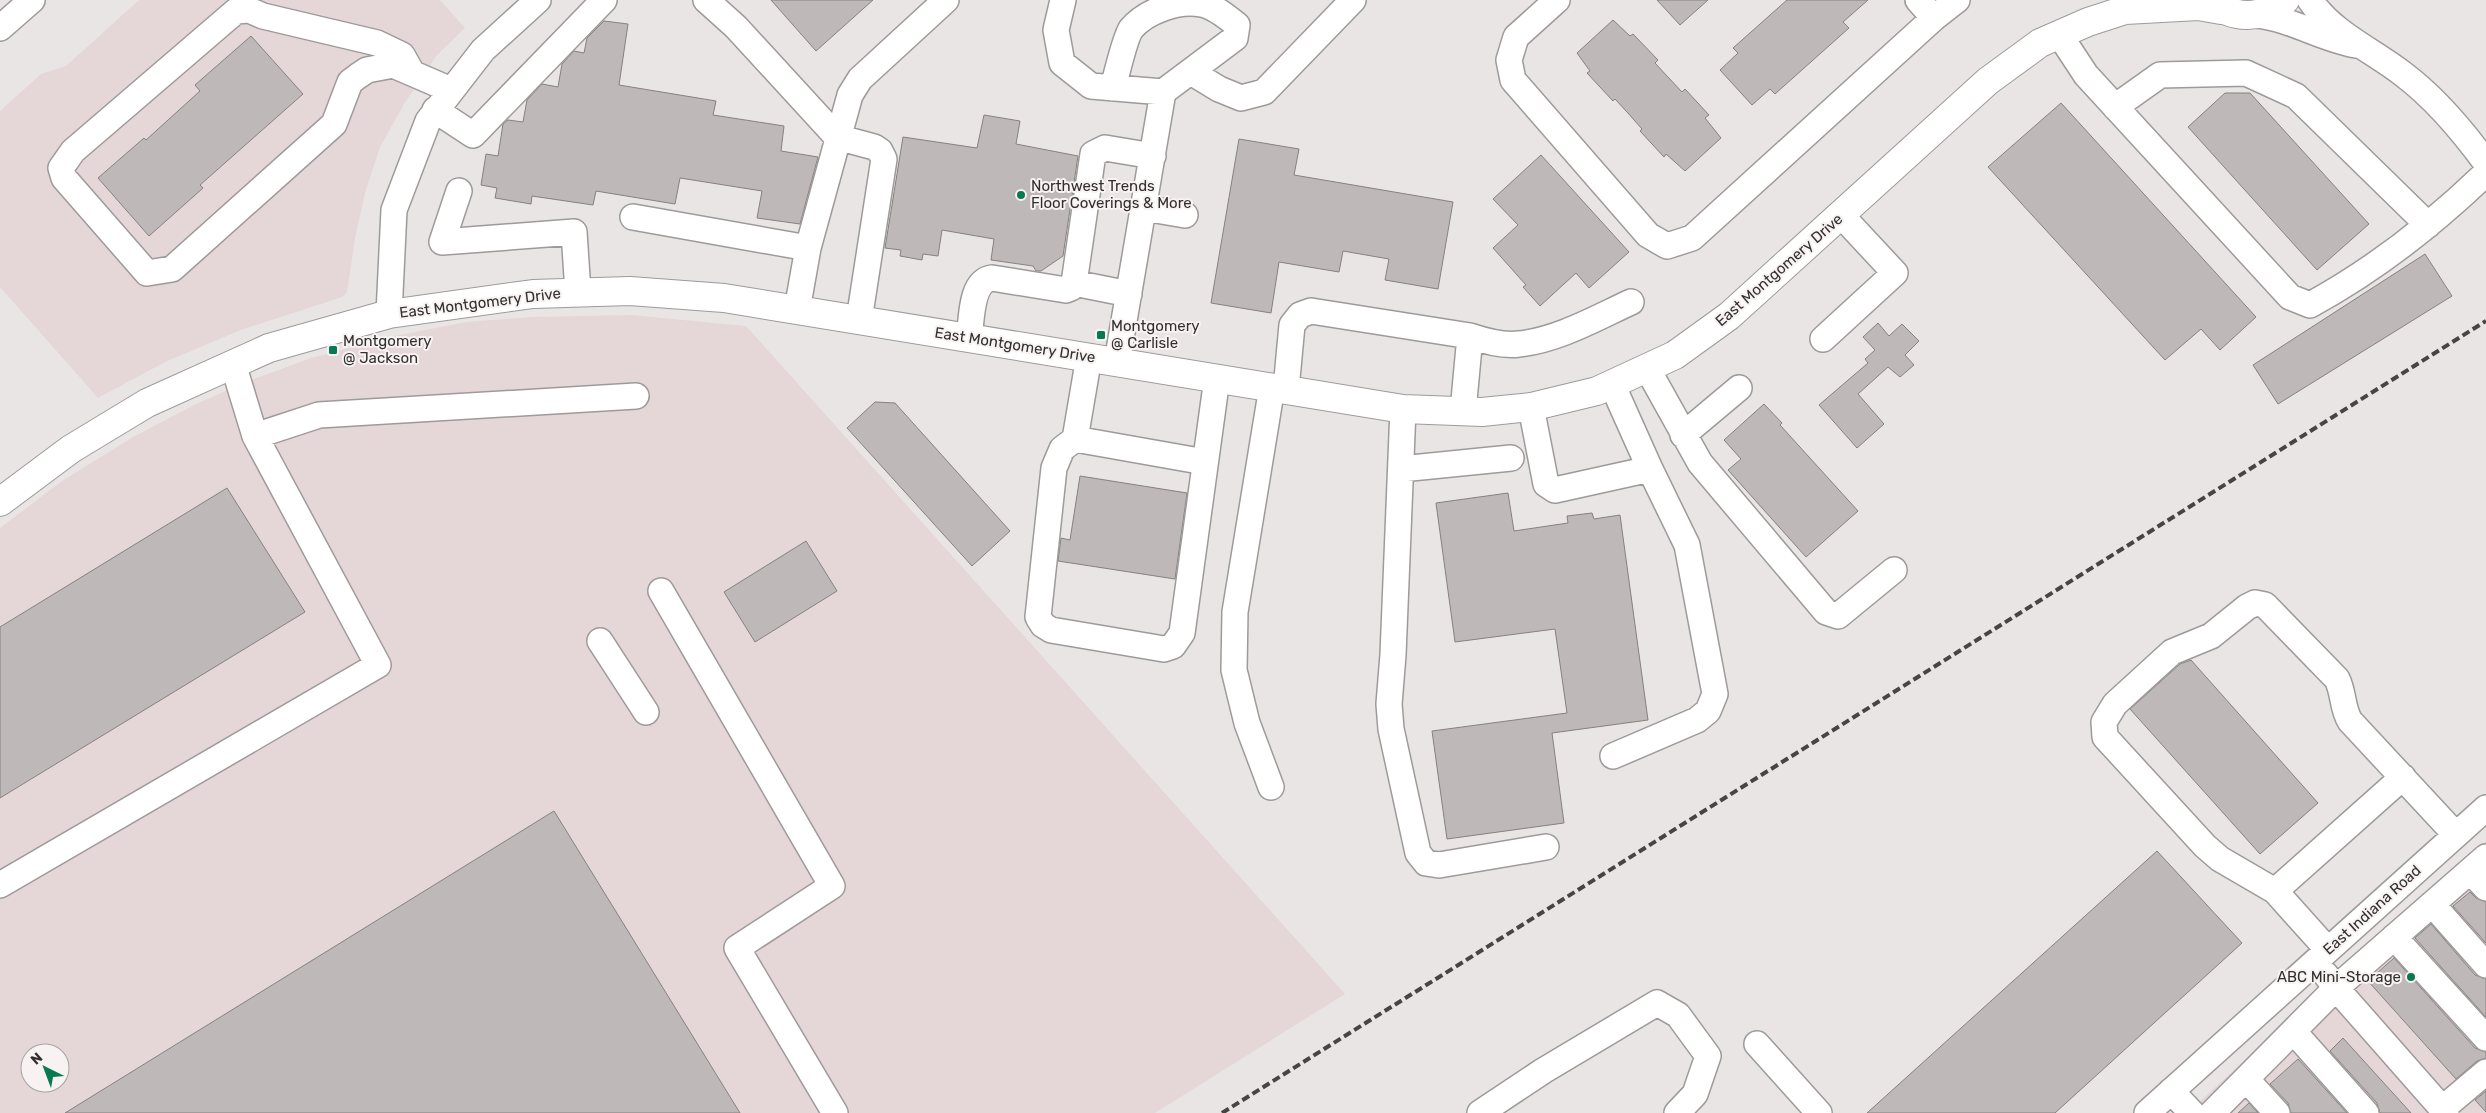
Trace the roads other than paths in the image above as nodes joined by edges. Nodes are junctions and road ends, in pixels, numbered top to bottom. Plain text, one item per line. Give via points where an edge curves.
1 (32, 0) edge
2 (538, 0) edge
3 (604, 0) edge
4 (706, 0) edge
5 (946, 0) edge
6 (1063, 0) edge
7 (1353, 0) edge
8 (1557, 0) edge
9 (1957, 0) edge
10 (2285, 0) edge
11 (2310, 0) edge
12 (2133, 5) edge
13 (2214, 5) edge
14 (1926, 9) edge
15 (2257, 15) junction
16 (0, 28) edge
17 (2059, 34) junction
18 (2360, 46) junction
19 (411, 71) junction
20 (1191, 72) junction
21 (1113, 88) junction
22 (451, 90) junction
23 (1163, 92) junction
24 (2115, 107) junction
25 (436, 110) junction
26 (837, 138) junction
27 (1153, 156) junction
28 (2486, 163) edge
29 (2486, 172) edge
30 (459, 192) dead end
31 (1144, 208) junction
32 (1185, 215) dead end
33 (1841, 215) junction
34 (633, 217) dead end
35 (2428, 225) junction
36 (808, 248) junction
37 (1074, 282) junction
38 (578, 292) junction
39 (1129, 294) junction
40 (1631, 302) dead end
41 (797, 310) junction
42 (389, 314) junction
43 (859, 320) junction
44 (1470, 336) junction
45 (970, 338) junction
46 (1823, 339) dead end
47 (1089, 357) junction
48 (1117, 362) junction
49 (233, 364) junction
50 (1647, 368) junction
51 (1218, 378) junction
52 (1612, 384) junction
53 (1279, 388) junction
54 (1739, 388) dead end
55 (636, 396) dead end
56 (1531, 407) junction
57 (1403, 408) junction
58 (1463, 411) junction
59 (1683, 435) junction
60 (255, 436) junction
61 (1075, 440) junction
62 (1511, 458) dead end
63 (1205, 462) junction
64 (1400, 469) junction
65 (1650, 469) junction
66 (0, 502) edge
67 (1894, 570) dead end
68 (661, 591) dead end
69 (600, 641) dead end
70 (646, 712) dead end
71 (1613, 756) dead end
72 (2403, 777) junction
73 (1271, 787) dead end
74 (2486, 808) edge
75 (2456, 835) junction
76 (1546, 847) dead end
77 (2481, 872) edge
78 (0, 886) edge
79 (2274, 891) junction
80 (2432, 904) junction
81 (2394, 936) junction
82 (2321, 956) junction
83 (2486, 965) edge
84 (2336, 988) junction
85 (2294, 1032) junction
86 (2486, 1038) edge
87 (1757, 1044) dead end
88 (2486, 1072) edge
89 (2246, 1079) junction
90 (2171, 1091) junction
91 (2444, 1111) edge
92 (1817, 1112) edge
93 (835, 1113) edge
94 (1480, 1113) edge
95 (1677, 1113) edge
96 (2147, 1113) edge
97 (2192, 1113) edge
98 (2212, 1113) edge
99 (2277, 1113) edge
100 (2366, 1113) edge

1 - 16 street
2 - 22 street via 483,50
3 - 25 street via 473,135
4 - 26 street via 736,27
5 - 26 street via 860,79 850,95
6 - 21 street via 1056,30 1062,63 1091,86
7 - 20 street via 1264,92 1240,98
8 - 14 street via 1516,37 1509,60 1513,80 1648,235 1667,246 1692,238
9 - 14 street
10 - 15 main road via 2274,9
11 - 18 street
12 - 13 main road, East Montgomery Drive
12 - 17 main road, East Montgomery Drive
13 - 15 main road, East Montgomery Drive via 2239,16
15 - 18 street via 2277,18 2322,37
17 - 24 street via 2086,75
17 - 33 main road, East Montgomery Drive via 2040,43 1988,81
18 - 28 street via 2421,88
19 - 19 street via 394,66 367,70 350,82 334,124 172,269 148,273 64,178 61,168 73,151 236,11 249,10 377,43 402,55
19 - 22 street
20 - 21 street via 1234,38 1237,25 1202,4 1178,4 1151,14 1130,30
20 - 23 street
21 - 23 street
22 - 25 street
23 - 27 street
24 - 35 street via 2160,75 2246,72 2296,96
24 - 35 street via 2290,297 2310,305 2398,251
25 - 42 street via 428,121 394,210
26 - 36 street
26 - 43 street via 874,147 884,159
27 - 31 street
27 - 37 street via 1105,148 1093,154
29 - 35 street
30 - 38 street via 442,242 574,232
31 - 32 street
31 - 39 street
33 - 46 street via 1895,273
33 - 50 main road, East Montgomery Drive via 1729,316 1674,355
34 - 36 street
36 - 41 street
37 - 39 street
37 - 45 street via 1066,290 985,279 977,288
38 - 41 main road, East Montgomery Drive via 630,291 724,298
38 - 42 main road, East Montgomery Drive via 533,294
39 - 48 street
40 - 44 street via 1573,329 1518,344 1492,343
41 - 43 main road, East Montgomery Drive
42 - 49 main road, East Montgomery Drive via 269,348
43 - 45 main road, East Montgomery Drive
44 - 53 street via 1311,312 1300,315 1292,325
44 - 58 street
45 - 47 main road, East Montgomery Drive
47 - 48 main road, East Montgomery Drive
47 - 61 street
48 - 51 main road, East Montgomery Drive
49 - 60 street
49 - 66 main road, East Montgomery Drive via 130,413 71,449
50 - 52 main road, East Montgomery Drive
50 - 59 street
51 - 53 main road, East Montgomery Drive
51 - 63 street
52 - 56 main road, East Montgomery Drive via 1597,391
52 - 65 street
53 - 57 main road, East Montgomery Drive
53 - 73 street via 1235,612 1234,670 1247,723
54 - 59 street
55 - 60 street via 319,415
56 - 58 main road, East Montgomery Drive
56 - 65 street via 1546,484 1555,490
57 - 58 main road, East Montgomery Drive
57 - 64 street
59 - 67 street via 1700,463 1826,612 1838,616
60 - 78 street via 378,665
61 - 63 street
61 - 63 street via 1062,449 1054,468 1038,616 1051,630 1164,649 1173,646 1179,639
62 - 64 street
64 - 76 street via 1389,704 1391,729 1418,853 1426,863 1439,865
65 - 71 street via 1687,545 1715,694 1708,711 1697,720
68 - 93 street via 832,886 737,948
69 - 70 street
72 - 75 street
72 - 79 street
72 - 79 street via 2350,721 2344,711 2344,693 2337,679 2265,605 2255,603 2247,607 2211,636 2172,652 2115,704 2104,722 2105,738 2205,846 2220,859
74 - 75 street, East Indiana Road
75 - 82 street, East Indiana Road
77 - 80 street
79 - 82 street
80 - 81 street
80 - 83 street
81 - 84 street
81 - 86 street
82 - 84 street
82 - 90 street, East Indiana Road
84 - 85 street
84 - 91 street
85 - 89 street
85 - 100 street
87 - 92 street
88 - 91 street
89 - 98 street
89 - 99 street
90 - 96 street, East Indiana Road
90 - 97 street
94 - 95 street via 1657,1003 1678,1015 1708,1056 1695,1094

